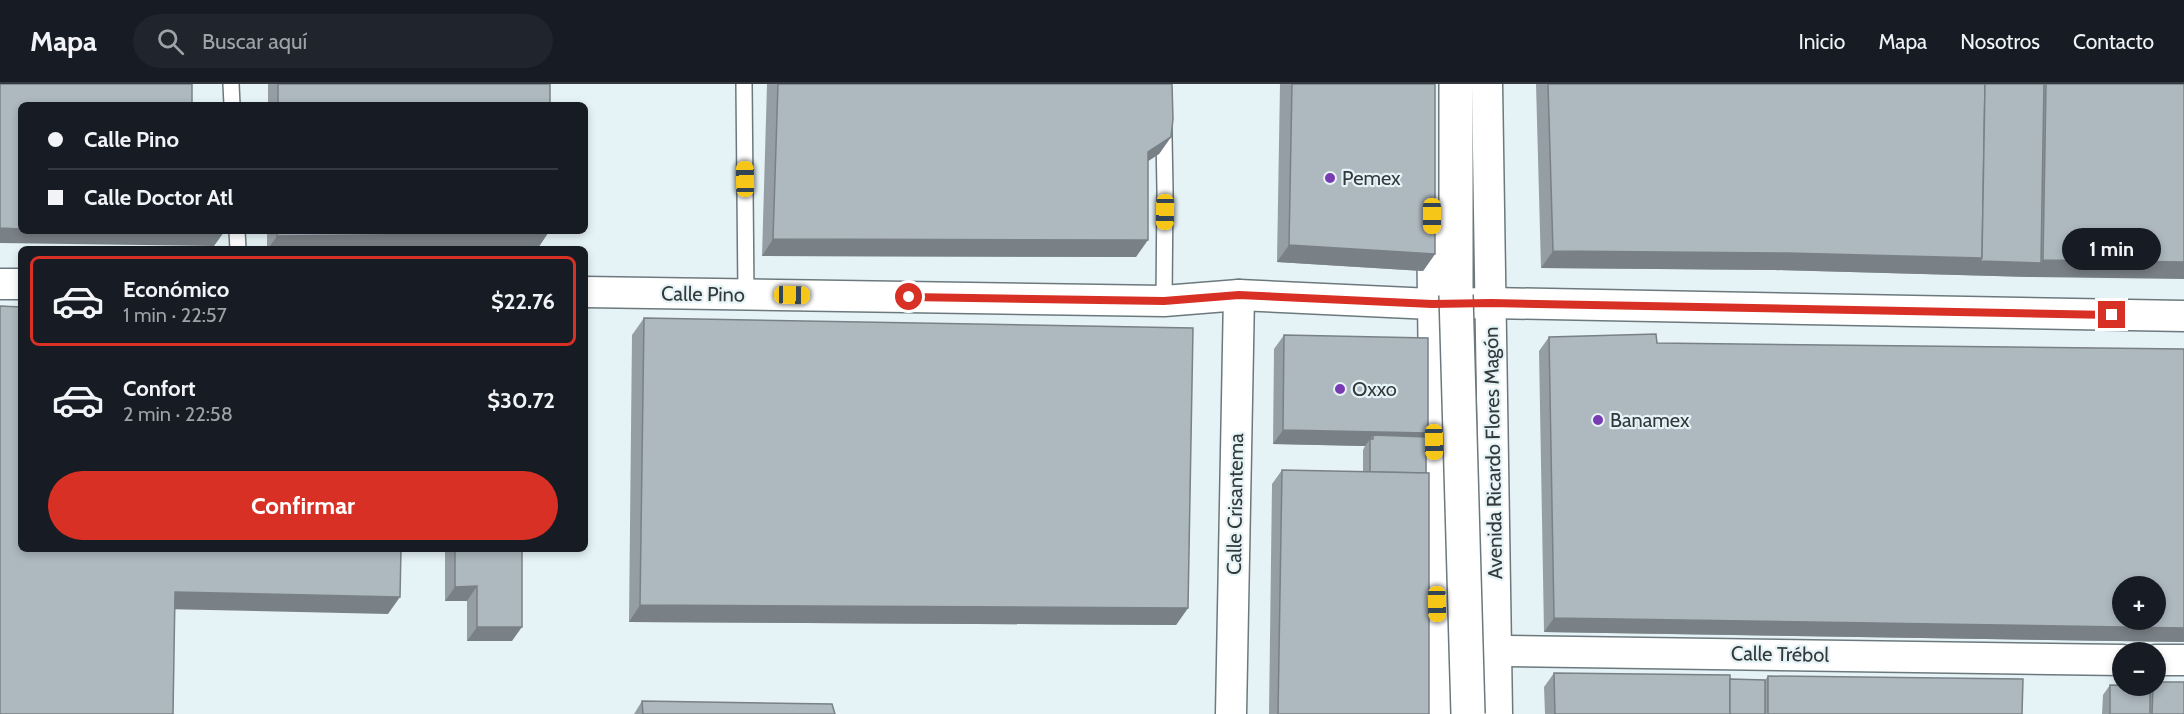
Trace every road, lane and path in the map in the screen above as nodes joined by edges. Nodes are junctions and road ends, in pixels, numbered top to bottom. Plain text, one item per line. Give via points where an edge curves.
1 (231, 84) edge
2 (744, 84) edge
3 (1162, 84) edge
4 (1432, 84) edge
5 (1456, 84) edge
6 (1487, 84) edge
7 (232, 102) edge
8 (0, 284) edge
9 (18, 284) edge
10 (588, 292) edge
11 (746, 295) junction
12 (1239, 295) junction
13 (1164, 301) junction
14 (1491, 303) junction
15 (1432, 304) junction
16 (2184, 316) edge
17 (1437, 650) junction
18 (1496, 650) junction
19 (2112, 660) edge
20 (2166, 660) edge
21 (2184, 660) edge
22 (1231, 714) edge
23 (1438, 714) edge
24 (1468, 714) edge
25 (1497, 714) edge

1 - 7 lane
2 - 11 lane
3 - 13 lane
4 - 15 street
5 - 24 main road, Avenida Ricardo Flores Magón, bridge via 1456,295
6 - 14 street, Avenida Ricardo Flores Magón
8 - 9 street
10 - 11 street, Calle Pino
11 - 13 street, Calle Pino
12 - 13 street, Calle Pino
12 - 15 street, Calle Pino
12 - 22 street, Calle Crisantema
14 - 15 street, Calle Pino
14 - 16 street, Calle Pino
14 - 18 street, Avenida Ricardo Flores Magón
15 - 17 street
17 - 18 street, Calle Trébol
17 - 23 street
18 - 19 street, Calle Trébol
18 - 25 street, Avenida Ricardo Flores Magón
20 - 21 street

